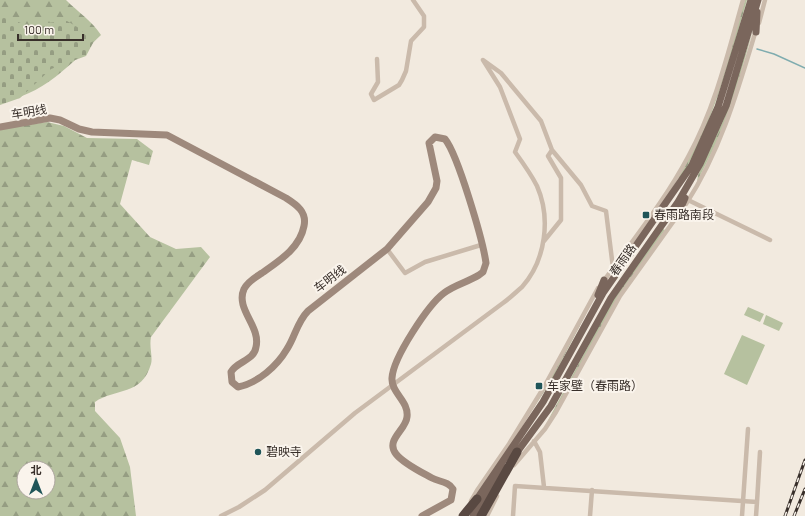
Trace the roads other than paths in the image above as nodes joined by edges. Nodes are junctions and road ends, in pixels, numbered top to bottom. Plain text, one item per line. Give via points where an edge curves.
1 (413, 0) edge
2 (744, 0) edge
3 (755, 0) edge
4 (765, 0) edge
5 (756, 32) junction
6 (377, 59) dead end
7 (0, 128) edge
8 (552, 150) junction
9 (693, 177) junction
10 (688, 200) junction
11 (677, 216) junction
12 (770, 240) dead end
13 (544, 242) junction
14 (481, 245) junction
15 (387, 249) junction
16 (613, 268) junction
17 (604, 280) junction
18 (591, 313) junction
19 (393, 386) junction
20 (528, 424) junction
21 (748, 429) dead end
22 (534, 441) junction
23 (509, 444) junction
24 (517, 452) junction
25 (760, 452) dead end
26 (506, 475) junction
27 (544, 487) junction
28 (592, 490) junction
29 (477, 499) joint
30 (743, 501) junction
31 (757, 502) junction
32 (466, 515) edge
33 (221, 516) edge
34 (422, 516) edge
35 (481, 516) edge
36 (487, 516) edge
37 (513, 516) edge
38 (590, 516) edge
39 (742, 516) edge
40 (756, 516) edge

1 - 6 street via 424,16 424,27 411,41 406,71 399,85 374,100 371,94 378,82
2 - 16 street via 716,91 696,143 660,204
3 - 5 main road
3 - 9 main road, 春雨路 via 723,112
3 - 18 main road, 春雨路 via 718,107 692,165
4 - 5 street
5 - 10 street via 722,136
7 - 15 main road, 车明线 via 50,118 92,132 167,135 286,198 299,208 304,215 305,224 298,242 290,252 251,281 244,290 243,306 256,336 256,347 252,356 232,369 231,379 237,386 266,374 287,349 300,321 308,311
8 - 13 street via 548,156 561,178 561,220
8 - 13 street via 541,121 501,73 483,60 500,88 520,139 516,152 540,194 544,215
8 - 16 street via 581,185 592,206 606,210
9 - 11 main road
9 - 24 main road, 春雨路 via 610,298 551,406
10 - 11 street
10 - 12 street
11 - 22 street via 620,296 560,406
13 - 19 street via 537,262 522,286
14 - 15 street via 425,262 405,273
14 - 15 main road, 车明线 via 450,147 445,139 438,136 432,138 429,148 436,188 424,209
14 - 19 main road, 车明线 via 486,263 483,272 446,292 436,302 400,352 393,373
16 - 17 street
17 - 18 main road
17 - 23 street
18 - 20 main road, 春雨路 via 553,385
19 - 33 street via 356,413 265,490
19 - 34 main road via 407,411 406,420 393,442 396,454 432,478 448,483 453,489 453,496 447,503
20 - 23 main road
20 - 29 main road, 春雨路
21 - 30 street
22 - 26 street
22 - 27 street via 540,452
23 - 32 street via 478,488
24 - 26 highway
24 - 32 main road, 春雨路
25 - 31 street
26 - 35 highway
26 - 36 street
27 - 28 street
27 - 37 street via 515,486
28 - 30 street
28 - 38 street
29 - 32 highway
30 - 31 street
30 - 39 street
31 - 40 street

